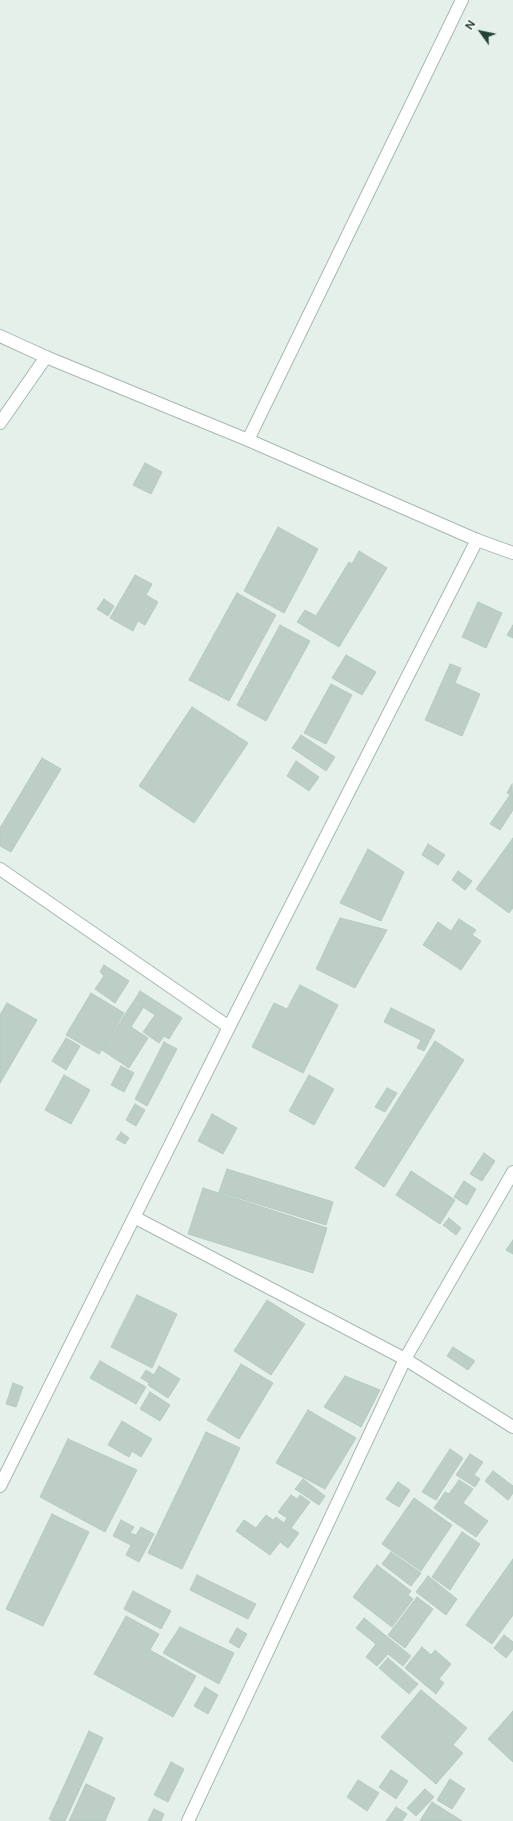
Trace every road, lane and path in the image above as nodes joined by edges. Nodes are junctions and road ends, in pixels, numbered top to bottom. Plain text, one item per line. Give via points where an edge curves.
1 (462, 0) edge
2 (0, 336) edge
3 (46, 357) junction
4 (0, 423) edge
5 (248, 440) junction
6 (477, 540) junction
7 (513, 553) edge
8 (0, 869) edge
9 (229, 1027) junction
10 (513, 1172) edge
11 (134, 1217) junction
12 (405, 1359) junction
13 (513, 1427) edge
14 (0, 1486) edge
15 (188, 1821) edge

1 - 5 street
2 - 3 street
3 - 4 street
3 - 5 street
5 - 6 street
6 - 7 street
6 - 9 street
8 - 9 street
9 - 11 street
10 - 12 street
11 - 12 street
11 - 14 street
12 - 13 street
12 - 15 street

